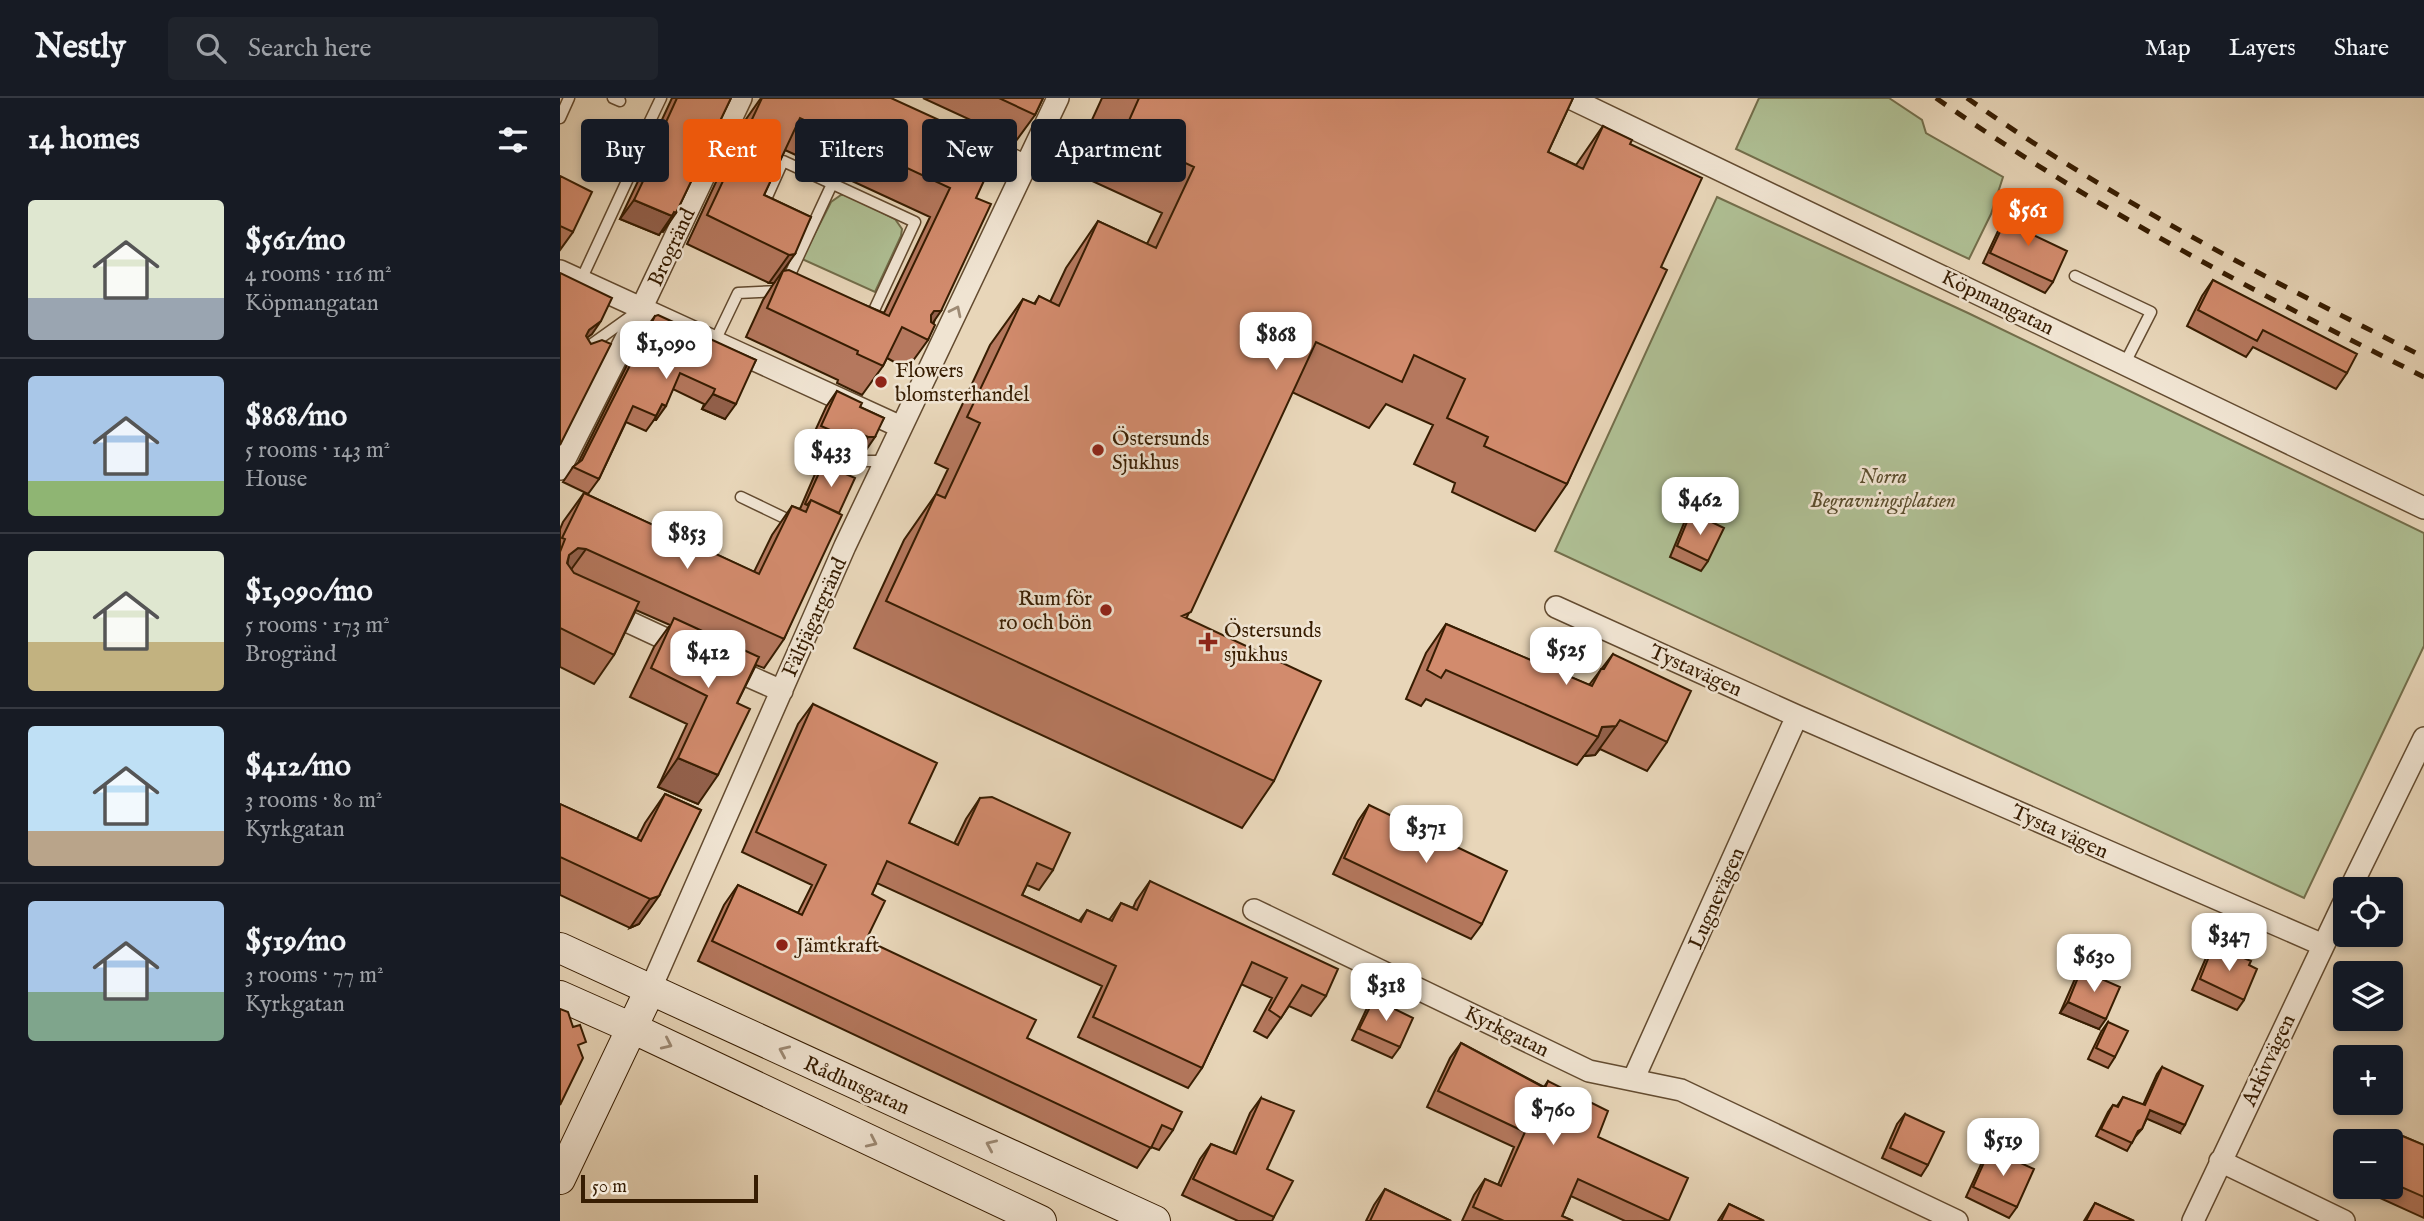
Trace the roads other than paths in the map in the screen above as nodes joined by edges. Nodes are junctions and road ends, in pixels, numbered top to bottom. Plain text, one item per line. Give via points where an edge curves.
1 (569, 98) edge
2 (661, 98) edge
3 (1058, 98) edge
4 (1579, 100) edge
5 (733, 105) edge
6 (560, 118) edge
7 (651, 119) edge
8 (1017, 162) edge
9 (1026, 166) junction
10 (626, 182) edge
11 (832, 184) junction
12 (757, 218) edge
13 (793, 235) edge
14 (805, 241) junction
15 (560, 271) edge
16 (2075, 275) dead end
17 (581, 280) junction
18 (642, 307) junction
19 (855, 317) edge
20 (715, 341) junction
21 (585, 349) edge
22 (2125, 363) junction
23 (901, 427) junction
24 (816, 461) dead end
25 (885, 461) junction
26 (560, 468) edge
27 (741, 497) dead end
28 (2424, 508) edge
29 (811, 530) edge
30 (560, 590) edge
31 (1556, 607) dead end
32 (782, 691) junction
33 (1797, 716) junction
34 (2424, 737) edge
35 (2356, 877) edge
36 (1254, 910) dead end
37 (2333, 925) edge
38 (2323, 945) junction
39 (560, 948) edge
40 (650, 990) junction
41 (560, 996) edge
42 (632, 1028) junction
43 (1633, 1080) junction
44 (2220, 1161) junction
45 (560, 1179) edge
46 (1041, 1221) edge
47 (1155, 1221) edge
48 (1957, 1221) edge
49 (2193, 1221) edge
50 (2344, 1221) edge

1 - 6 lane
2 - 7 lane
3 - 9 street, Fältjägargränd
4 - 22 street, Köpmangatan
5 - 18 street, Brogränd
8 - 9 street
23 -> 9 street, Fältjägargränd via 931,353
10 - 17 lane
11 - 12 lane via 783,161
11 - 14 lane
11 - 19 lane via 915,222 872,325
13 - 14 lane
14 - 20 lane via 788,290 738,293
15 - 17 street
16 - 22 lane via 2151,312
17 - 18 street
18 - 20 street
18 - 21 lane
18 - 26 street, Brogränd
20 - 23 street
22 - 28 street, Köpmangatan
23 - 25 street, Fältjägargränd
24 - 25 lane
25 - 32 street, Fältjägargränd via 840,543
27 - 29 lane
30 - 32 street
31 - 33 street, Tystavägen
32 - 40 street, Fältjägargränd
33 - 38 street, Tysta vägen
33 - 43 street, Lugnevägen
34 - 35 street
36 - 43 street, Kyrkgatan via 1589,1070
37 - 38 street, Arkivvägen
38 - 44 street, Arkivvägen
39 - 40 main road, Rådhusgatan
40 - 42 main road, Fältjägargränd
47 -> 40 main road, Rådhusgatan
41 - 42 main road, Rådhusgatan
42 - 45 main road, Fältjägargränd
42 -> 46 main road, Rådhusgatan
43 - 48 street, Kyrkgatan via 1681,1090
44 - 49 street, Arkivvägen
44 - 50 street

